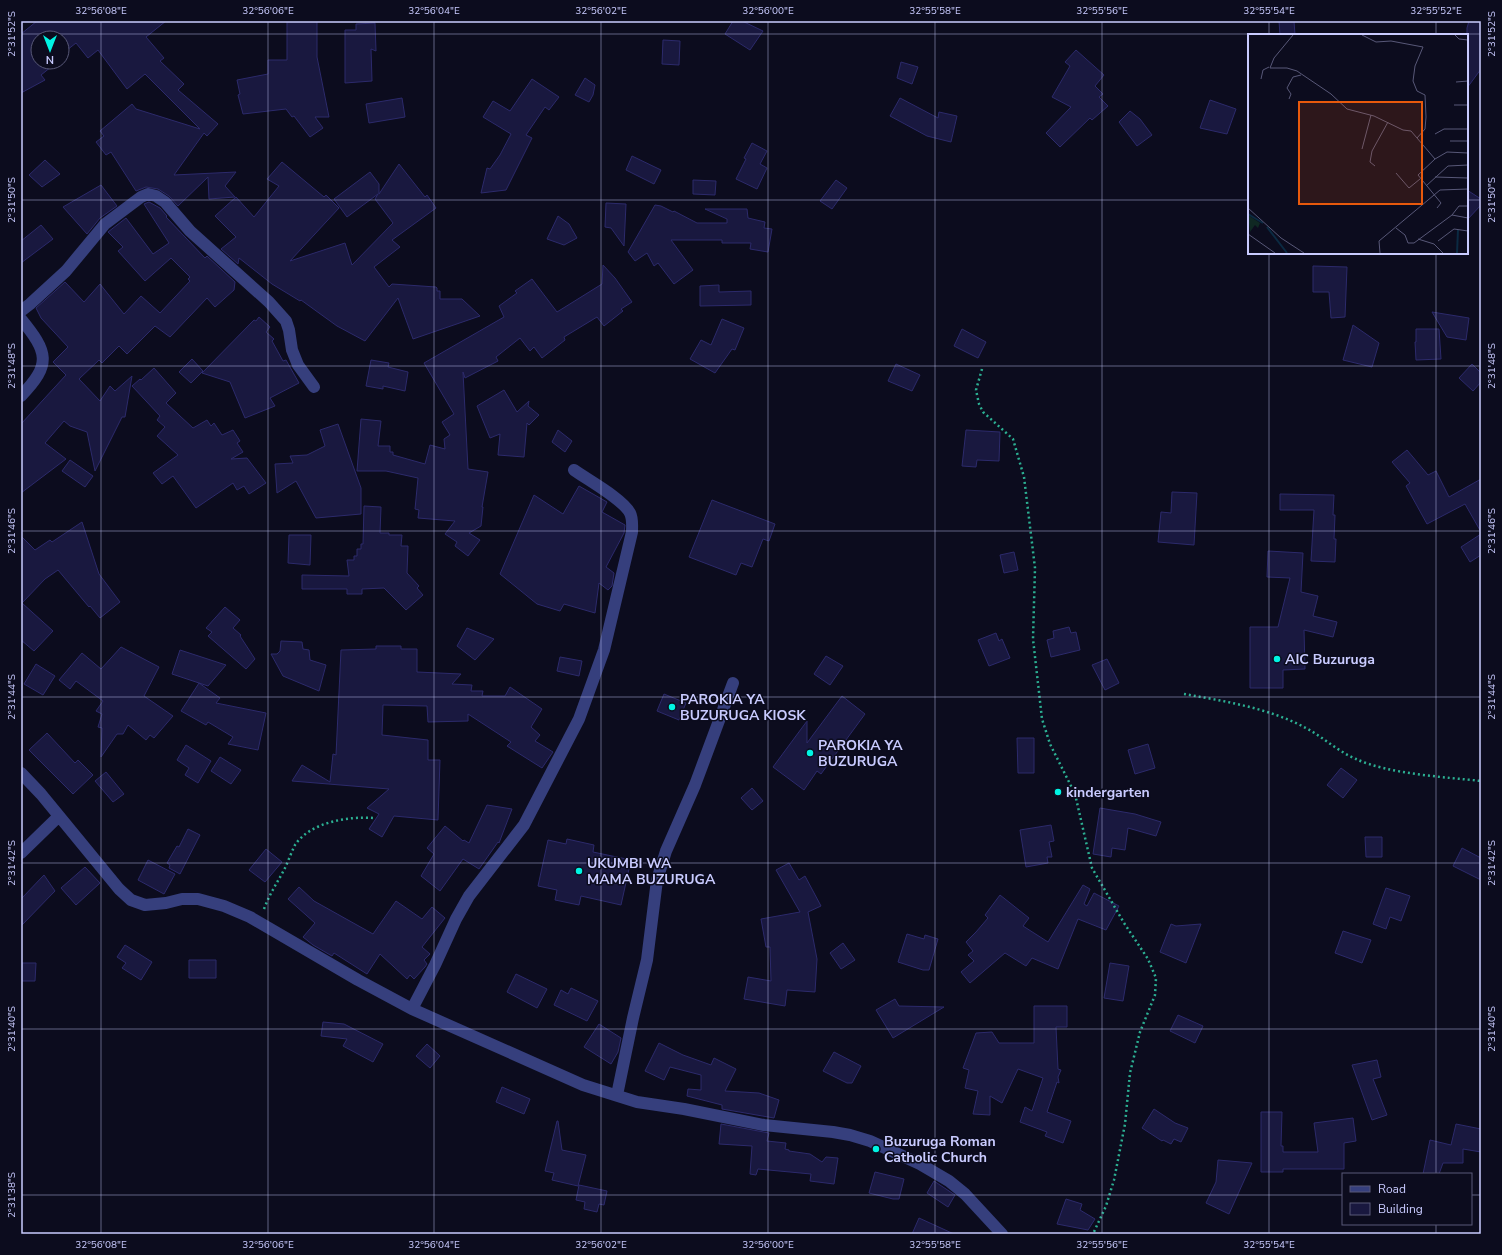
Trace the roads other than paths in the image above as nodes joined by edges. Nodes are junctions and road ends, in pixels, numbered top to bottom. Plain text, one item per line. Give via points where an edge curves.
1 (21, 311) edge
2 (21, 319) edge
3 (314, 387) dead end
4 (21, 396) edge
5 (574, 470) dead end
6 (733, 683) dead end
7 (21, 773) edge
8 (58, 816) junction
9 (21, 853) edge
10 (412, 1009) junction
11 (617, 1096) junction
12 (1002, 1234) edge

1 - 3 street via 66,271 105,224 148,194 156,196 286,321 298,365
2 - 4 street via 40,346 43,360 34,382
5 - 10 street via 622,503 632,522 632,532 604,650 578,719 524,825 470,896
6 - 11 street via 695,785 666,851 657,880 647,960
7 - 8 street
8 - 9 street
8 - 10 street via 131,900 145,905 198,899 224,906 258,922
10 - 11 street via 583,1085
11 - 12 street via 637,1102 764,1125 833,1132 870,1141 920,1164 948,1181 965,1194

